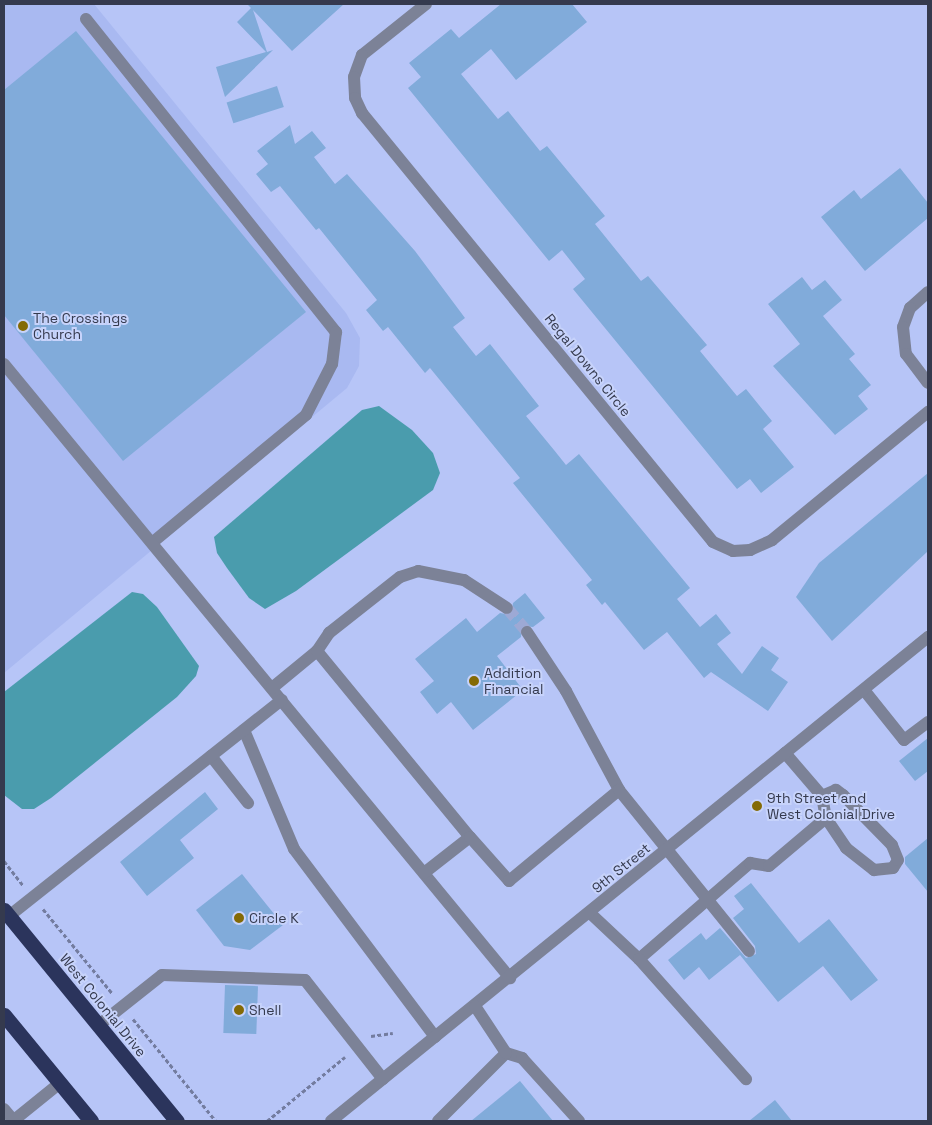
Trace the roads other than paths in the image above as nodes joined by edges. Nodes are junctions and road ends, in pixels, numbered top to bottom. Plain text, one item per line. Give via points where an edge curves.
1 (426, 4) edge
2 (86, 19) dead end
3 (928, 292) edge
4 (4, 364) edge
5 (928, 383) edge
6 (928, 412) edge
7 (152, 543) junction
8 (507, 608) tunnel mouth
9 (527, 632) tunnel mouth
10 (928, 637) edge
11 (317, 651) junction
12 (272, 688) junction
13 (864, 690) junction
14 (282, 700) junction
15 (928, 722) edge
16 (244, 730) junction
17 (785, 753) junction
18 (212, 756) junction
19 (619, 790) junction
20 (822, 796) junction
21 (248, 803) dead end
22 (826, 818) junction
23 (470, 837) junction
24 (666, 851) junction
25 (424, 873) junction
26 (706, 902) junction
27 (6, 913) edge
28 (590, 913) junction
29 (748, 951) dead end
30 (639, 958) junction
31 (510, 978) junction
32 (475, 1006) junction
33 (4, 1015) edge
34 (99, 1025) junction
35 (435, 1037) junction
36 (506, 1053) junction
37 (383, 1079) junction
38 (746, 1079) dead end
39 (60, 1083) junction
40 (4, 1109) edge
41 (14, 1121) edge
42 (91, 1121) edge
43 (177, 1121) edge
44 (331, 1121) edge
45 (438, 1121) edge
46 (579, 1121) edge

1 - 6 street, Regal Downs Circle via 362,55 354,76 355,98 362,114 713,542 733,551 750,550 772,540
2 - 7 street via 336,332 332,364 306,415
3 - 5 street via 910,308 903,327 906,354
4 - 7 street
7 - 12 street
8 - 11 street via 464,580 418,571 400,577 329,633
9 - 19 street via 566,691
10 - 13 street, 9th Street
11 - 12 street
11 - 23 street
12 - 14 street
13 - 15 street via 904,740
13 - 17 street, 9th Street
14 - 16 street
14 - 25 street
16 - 18 street
16 - 35 street via 294,849
17 - 20 street
17 - 24 street, 9th Street
18 - 21 street
18 - 27 street
19 - 23 street via 509,880
19 - 24 street
20 - 22 street
20 - 22 street via 836,790 843,795 892,845 898,860 893,868 874,870 846,848
22 - 26 street via 769,866 750,863
23 - 25 street
24 - 26 street
24 - 28 street, 9th Street
25 - 31 street
26 - 29 street
26 - 30 street
27 - 34 highway, West Colonial Drive
28 - 30 street
28 - 31 street, 9th Street
30 - 38 street
31 - 32 street, 9th Street
32 - 35 street, 9th Street
32 - 36 street
33 - 39 highway
34 - 37 street via 162,975 305,980
34 - 43 highway, West Colonial Drive
35 - 37 street, 9th Street
36 - 45 street
36 - 46 street via 522,1058
37 - 44 street, 9th Street
39 - 41 street
39 - 42 highway
40 - 41 street

